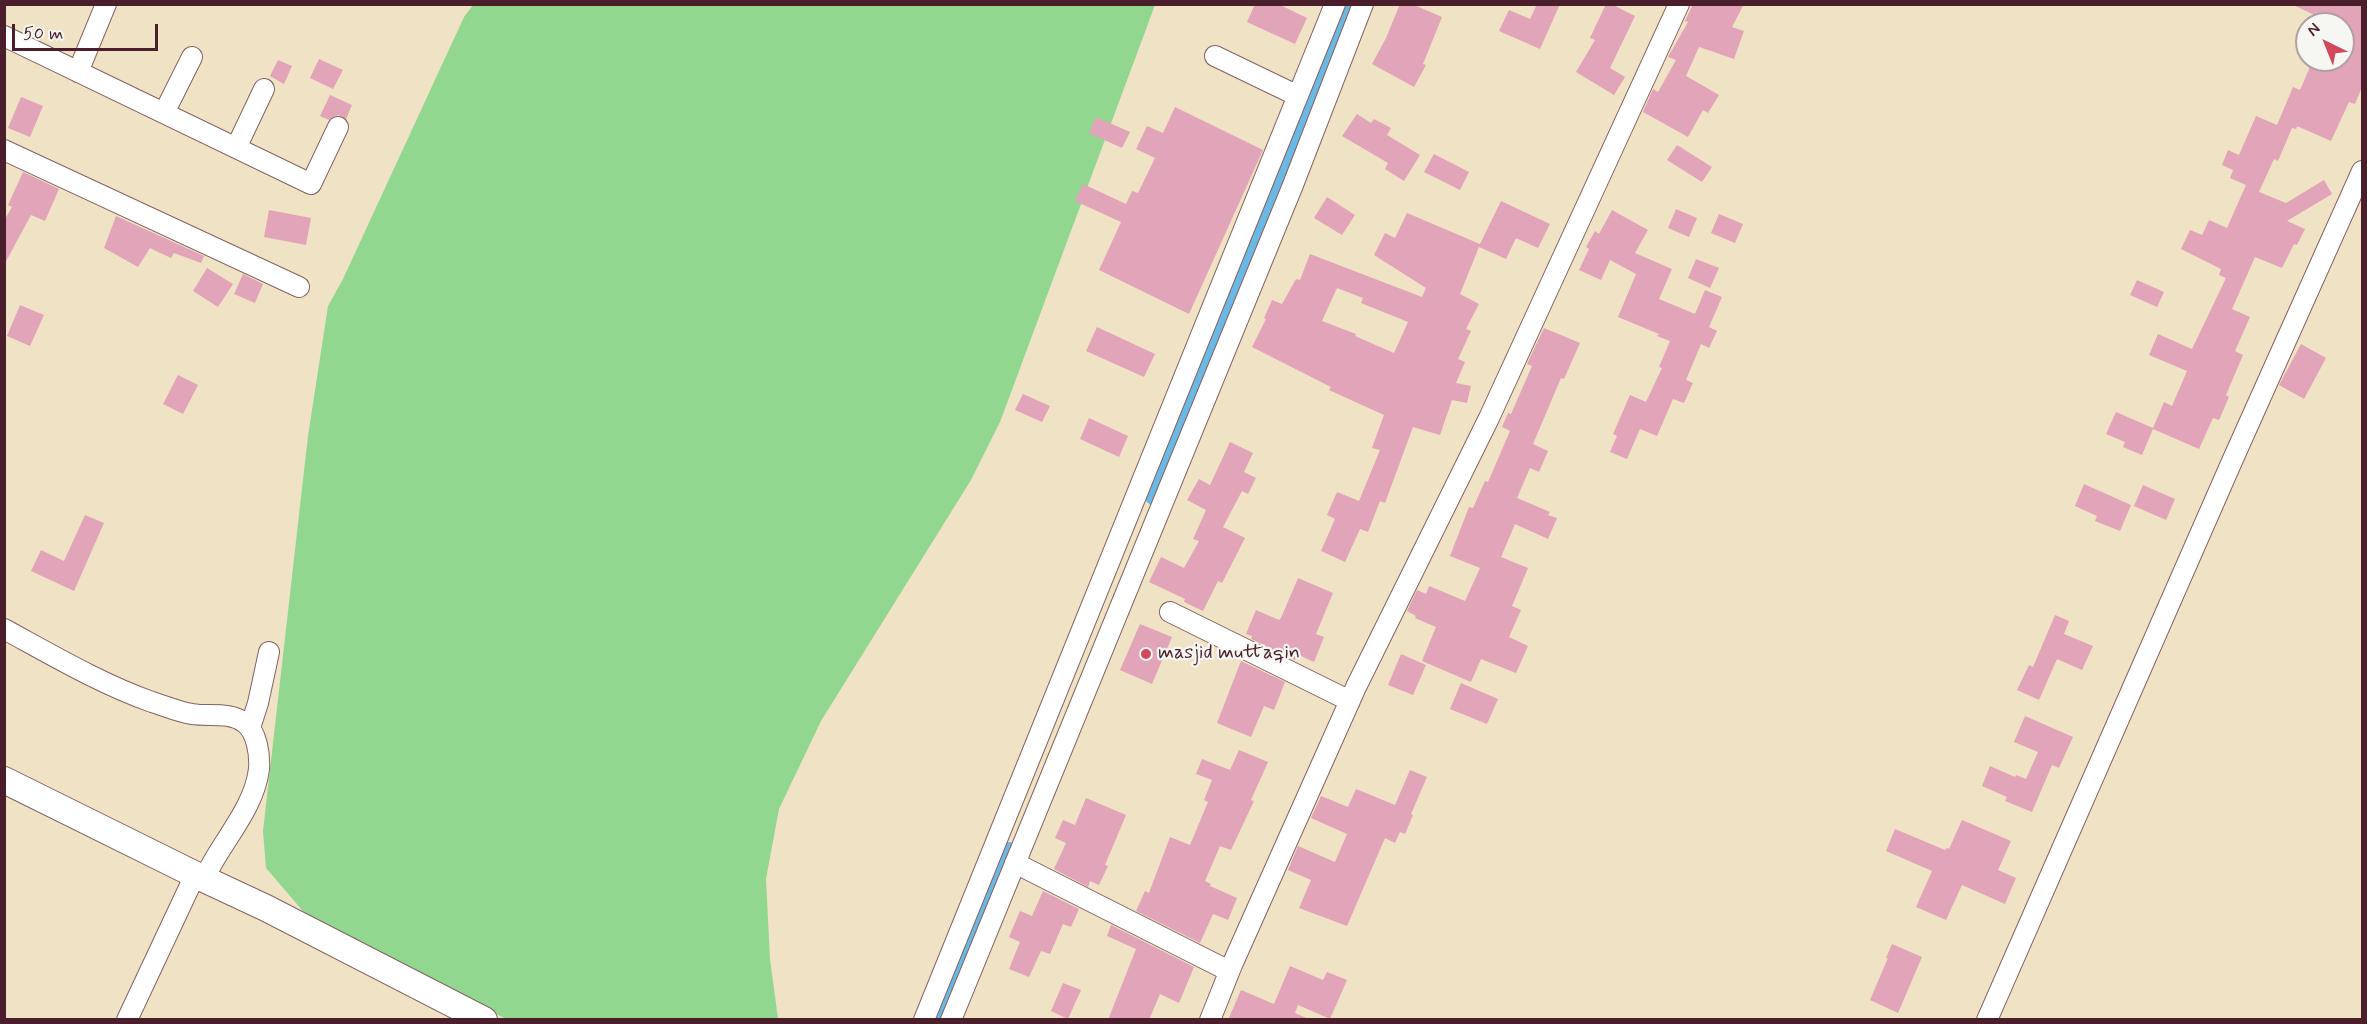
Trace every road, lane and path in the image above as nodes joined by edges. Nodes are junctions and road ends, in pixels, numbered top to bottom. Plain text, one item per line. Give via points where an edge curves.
1 (106, 4) edge
2 (1335, 4) edge
3 (1363, 4) edge
4 (1679, 4) edge
5 (4, 36) edge
6 (1215, 56) dead end
7 (192, 57) dead end
8 (78, 72) junction
9 (264, 89) dead end
10 (1298, 96) junction
11 (164, 113) junction
12 (338, 128) dead end
13 (236, 148) junction
14 (4, 150) edge
15 (2362, 171) edge
16 (299, 287) dead end
17 (1170, 612) dead end
18 (4, 629) edge
19 (269, 652) dead end
20 (1350, 701) junction
21 (250, 728) junction
22 (4, 780) edge
23 (1015, 863) junction
24 (202, 878) junction
25 (1229, 970) junction
26 (127, 1020) edge
27 (484, 1020) edge
28 (924, 1020) edge
29 (951, 1020) edge
30 (1210, 1020) edge
31 (1987, 1020) edge

1 - 8 street
2 - 10 street
3 - 23 street via 1293,185
4 - 20 street via 1489,418
5 - 8 street
6 - 10 street
7 - 11 street
8 - 11 street
9 - 13 street
10 - 28 street
11 - 13 street
12 - 13 street via 311,184
14 - 16 street
15 - 31 street
17 - 20 street
18 - 21 street via 150,701 188,713 223,715 243,721
19 - 21 street
20 - 25 street
21 - 24 street via 258,749 257,783
22 - 24 street
23 - 25 street
23 - 29 street
24 - 26 street
24 - 27 street
25 - 30 street

